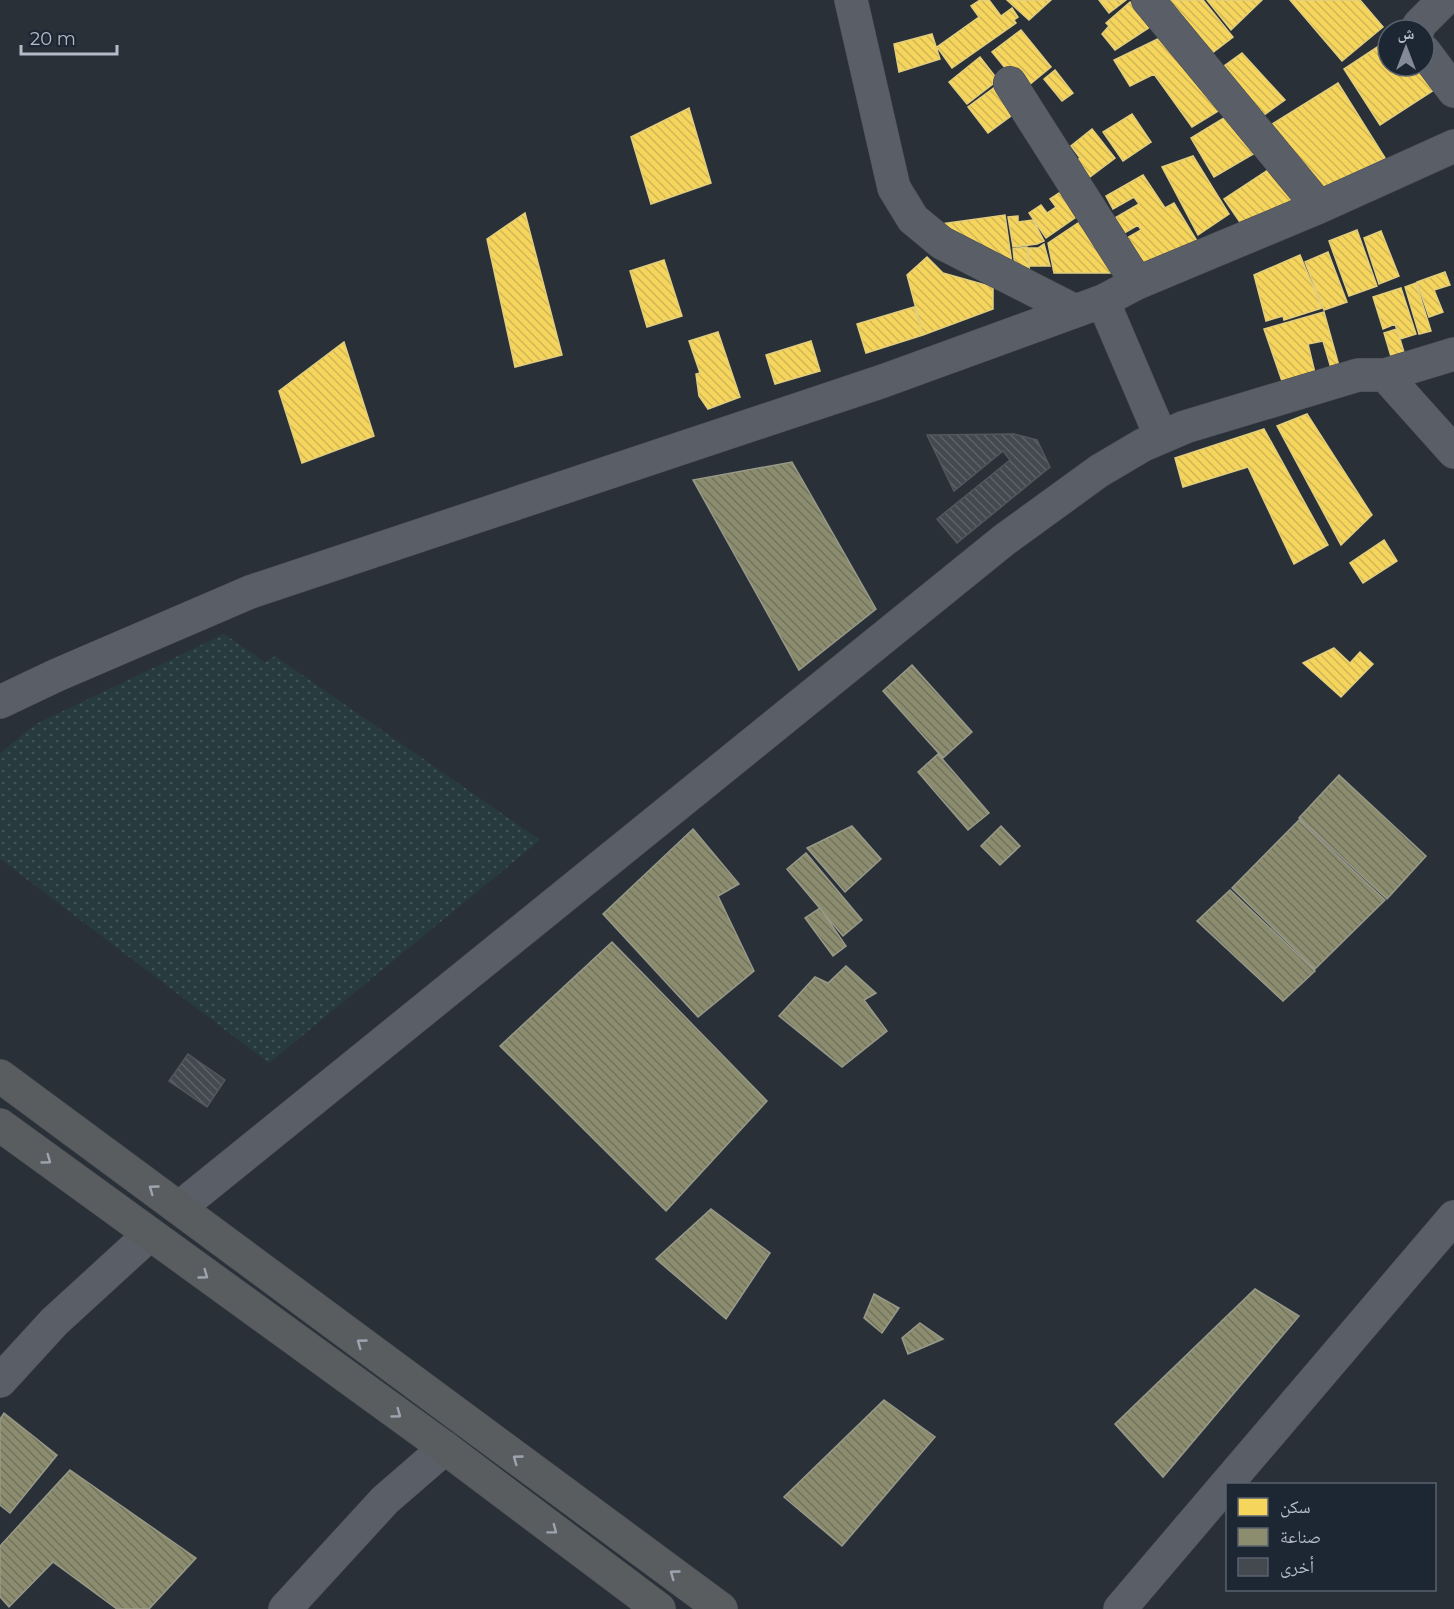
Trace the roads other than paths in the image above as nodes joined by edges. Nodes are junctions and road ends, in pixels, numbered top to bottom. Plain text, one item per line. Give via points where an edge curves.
1 (851, 0) edge
2 (1148, 0) edge
3 (1444, 0) edge
4 (1426, 18) edge
5 (1436, 67) edge
6 (1010, 83) dead end
7 (1454, 91) edge
8 (1454, 146) edge
9 (1319, 207) junction
10 (1137, 283) junction
11 (1089, 306) junction
12 (1454, 354) edge
13 (1385, 375) junction
14 (1161, 437) junction
15 (1454, 453) edge
16 (0, 702) edge
17 (0, 1076) edge
18 (0, 1125) edge
19 (179, 1208) junction
20 (1454, 1217) edge
21 (148, 1235) junction
22 (0, 1381) edge
23 (445, 1448) junction
24 (1227, 1483) edge
25 (1226, 1485) edge
26 (285, 1609) edge
27 (659, 1609) edge
28 (721, 1609) edge
29 (1120, 1609) edge

1 - 11 street via 894,188 913,219 942,243
2 - 9 street
3 - 4 street
5 - 7 street
6 - 10 street
8 - 9 street
9 - 10 street
10 - 11 street
11 - 14 street
11 - 16 street via 883,381 250,592
12 - 13 street
13 - 14 street via 1358,375
13 - 15 street
14 - 19 street via 1099,471 1004,540
19 -> 17 highway
18 -> 21 highway
28 -> 19 highway
20 - 24 street
21 - 22 street via 54,1322
21 -> 23 highway
23 - 26 street via 385,1500
23 -> 27 highway
25 - 29 street

